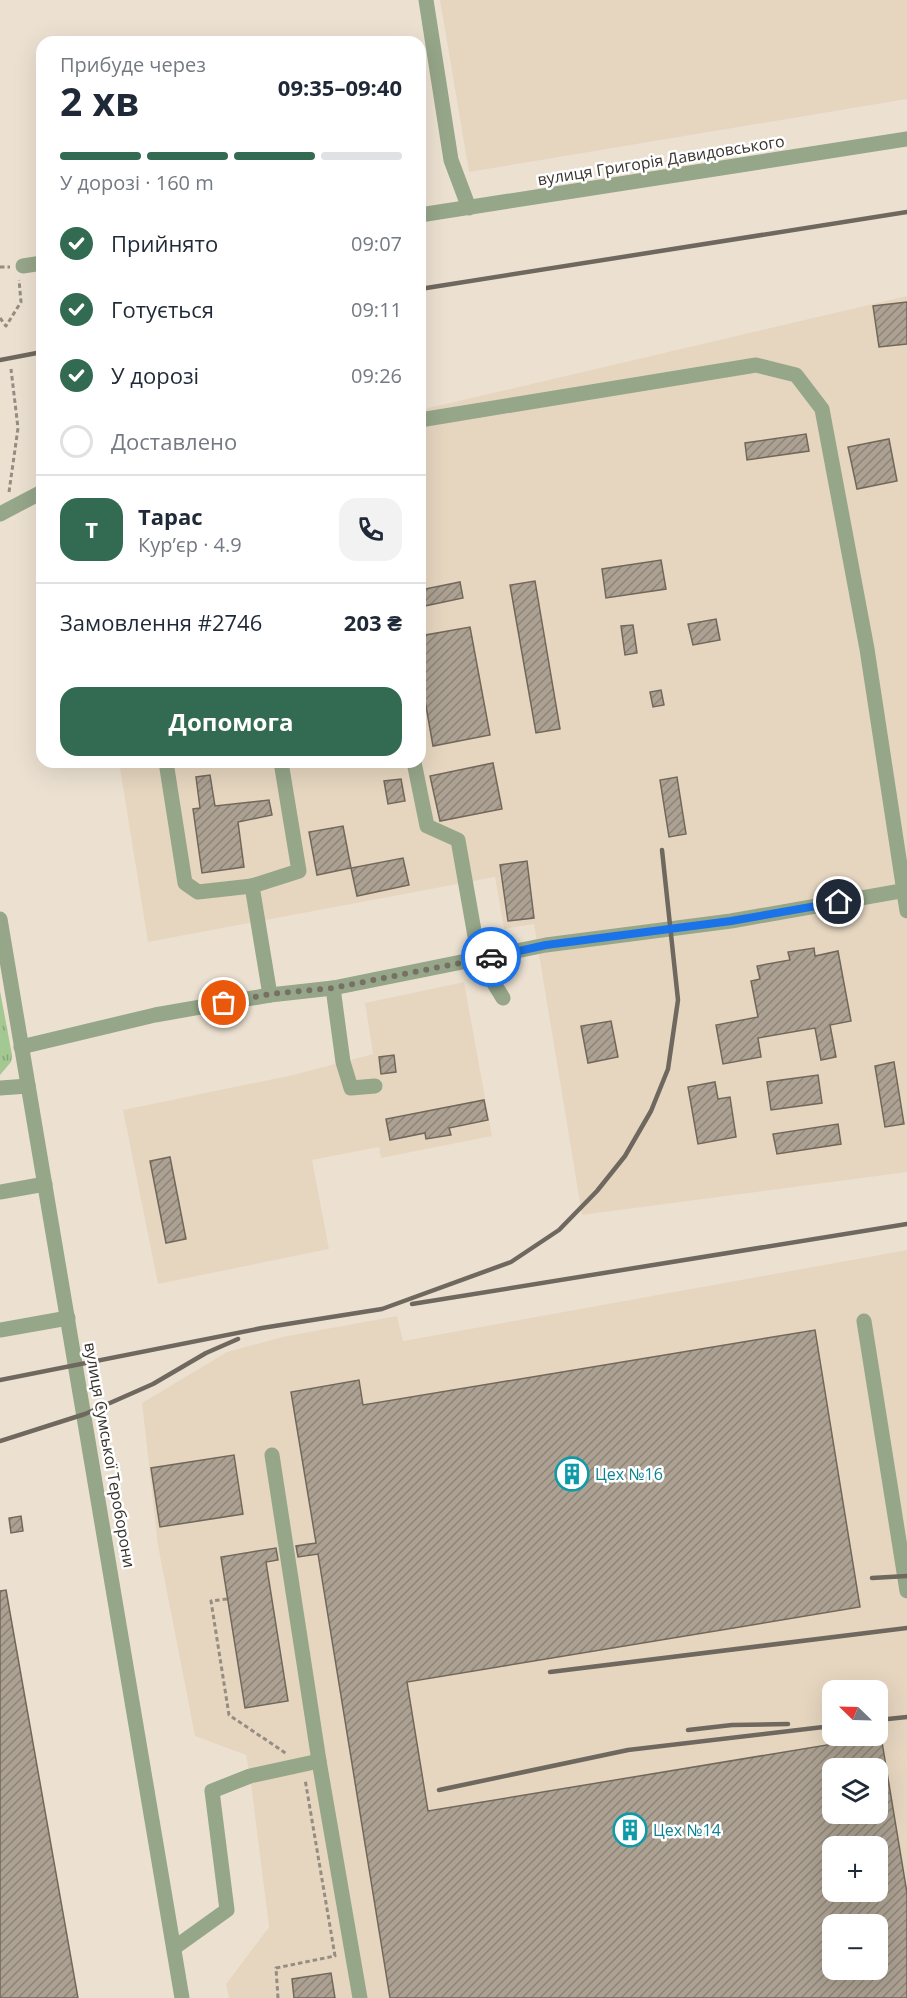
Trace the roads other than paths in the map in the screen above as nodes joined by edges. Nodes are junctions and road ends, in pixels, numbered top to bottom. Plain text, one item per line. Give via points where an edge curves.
1 (426, 0) edge
2 (907, 139) edge
3 (470, 208) junction
4 (426, 213) edge
5 (36, 265) edge
6 (21, 270) road end
7 (426, 419) edge
8 (36, 495) edge
9 (1, 514) edge
10 (167, 768) edge
11 (282, 768) edge
12 (415, 768) edge
13 (252, 886) junction
14 (905, 890) edge
15 (907, 911) edge
16 (0, 919) edge
17 (478, 959) junction
18 (333, 988) junction
19 (270, 994) junction
20 (503, 998) dead end
21 (21, 1047) junction
22 (28, 1086) junction
23 (375, 1086) dead end
24 (0, 1088) edge
25 (45, 1184) junction
26 (0, 1192) edge
27 (68, 1318) junction
28 (864, 1321) dead end
29 (0, 1330) edge
30 (272, 1455) dead end
31 (907, 1591) edge
32 (319, 1761) junction
33 (174, 1948) junction
34 (182, 1998) edge
35 (360, 1998) edge

1 - 3 street via 451,160
2 - 3 street, вулиця Григорія Давидовського
3 - 4 street, вулиця Григорія Давидовського
5 - 6 street
7 - 14 street via 756,365 796,375 822,409 867,649
8 - 9 street
10 - 13 street via 185,883 198,892
11 - 13 street via 298,871
12 - 17 street via 427,826 458,840
13 - 19 street
14 - 15 street
14 - 17 street
16 - 21 street, вулиця Сумської Тероборони
17 - 18 street
17 - 20 street
18 - 19 street
18 - 23 street via 343,1062 351,1088
19 - 21 street via 155,1015
21 - 22 street, вулиця Сумської Тероборони
22 - 24 street
22 - 25 street, вулиця Сумської Тероборони
25 - 26 street
25 - 27 street, вулиця Сумської Тероборони
27 - 29 street
27 - 33 street, вулиця Сумської Тероборони
28 - 31 street
30 - 32 street
32 - 33 street via 250,1776 212,1791 227,1910
32 - 35 street
33 - 34 street, вулиця Сумської Тероборони

